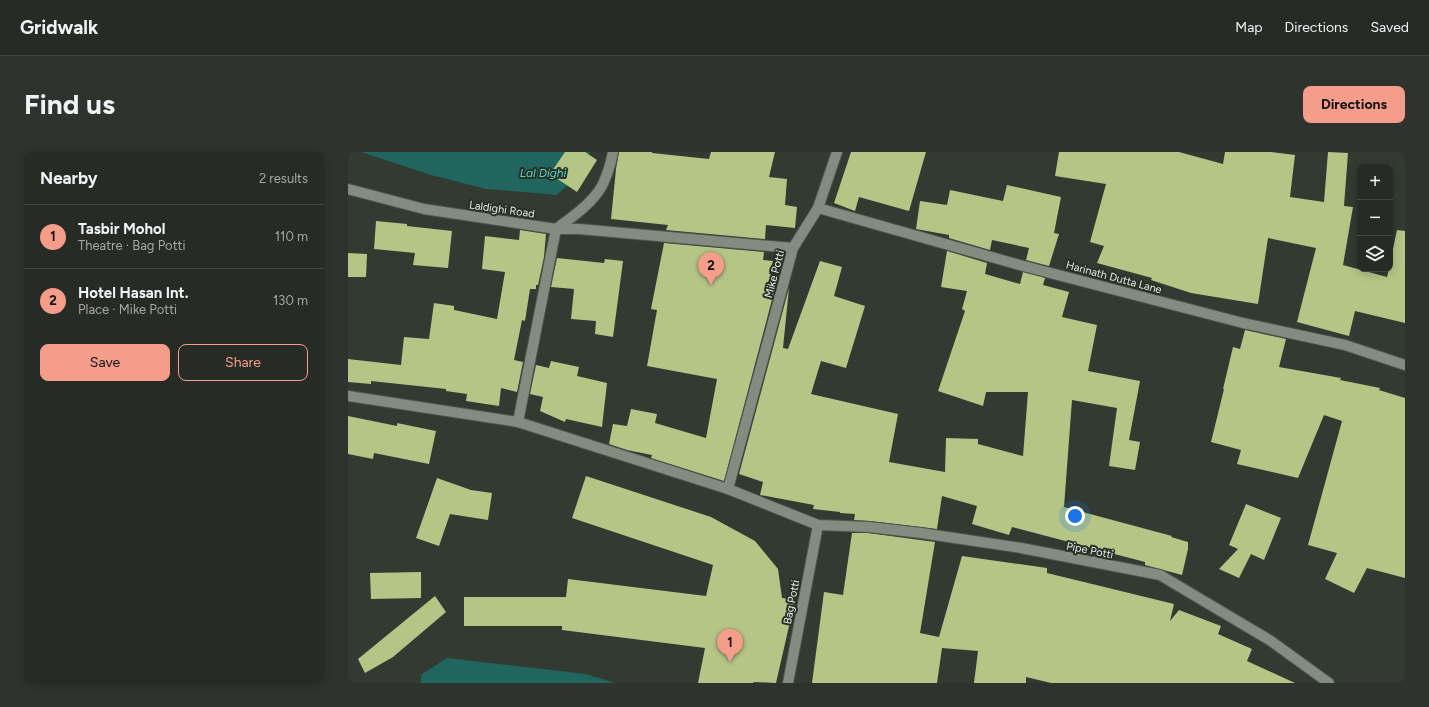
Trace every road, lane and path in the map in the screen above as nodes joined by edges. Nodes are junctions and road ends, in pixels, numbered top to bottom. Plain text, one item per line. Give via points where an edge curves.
1 (613, 152) edge
2 (837, 152) edge
3 (348, 189) edge
4 (818, 208) junction
5 (556, 229) junction
6 (793, 248) junction
7 (1405, 365) edge
8 (348, 396) edge
9 (518, 422) junction
10 (728, 490) junction
11 (818, 525) junction
12 (788, 683) edge
13 (1328, 683) edge

1 - 5 street via 598,192
2 - 4 street
3 - 5 street, Laldighi Road via 424,210
4 - 6 street
4 - 7 street, Harinath Dutta Lane via 946,246 1243,323 1345,345
5 - 6 street, Mike Potti
5 - 9 street
6 - 10 street, Mike Potti
8 - 9 street, Pipe Potti
9 - 10 street, Pipe Potti
10 - 11 street, Pipe Potti
11 - 12 street, Bag Potti
11 - 13 street, Pipe Potti via 869,527 928,534 1021,548 1160,575 1271,641

